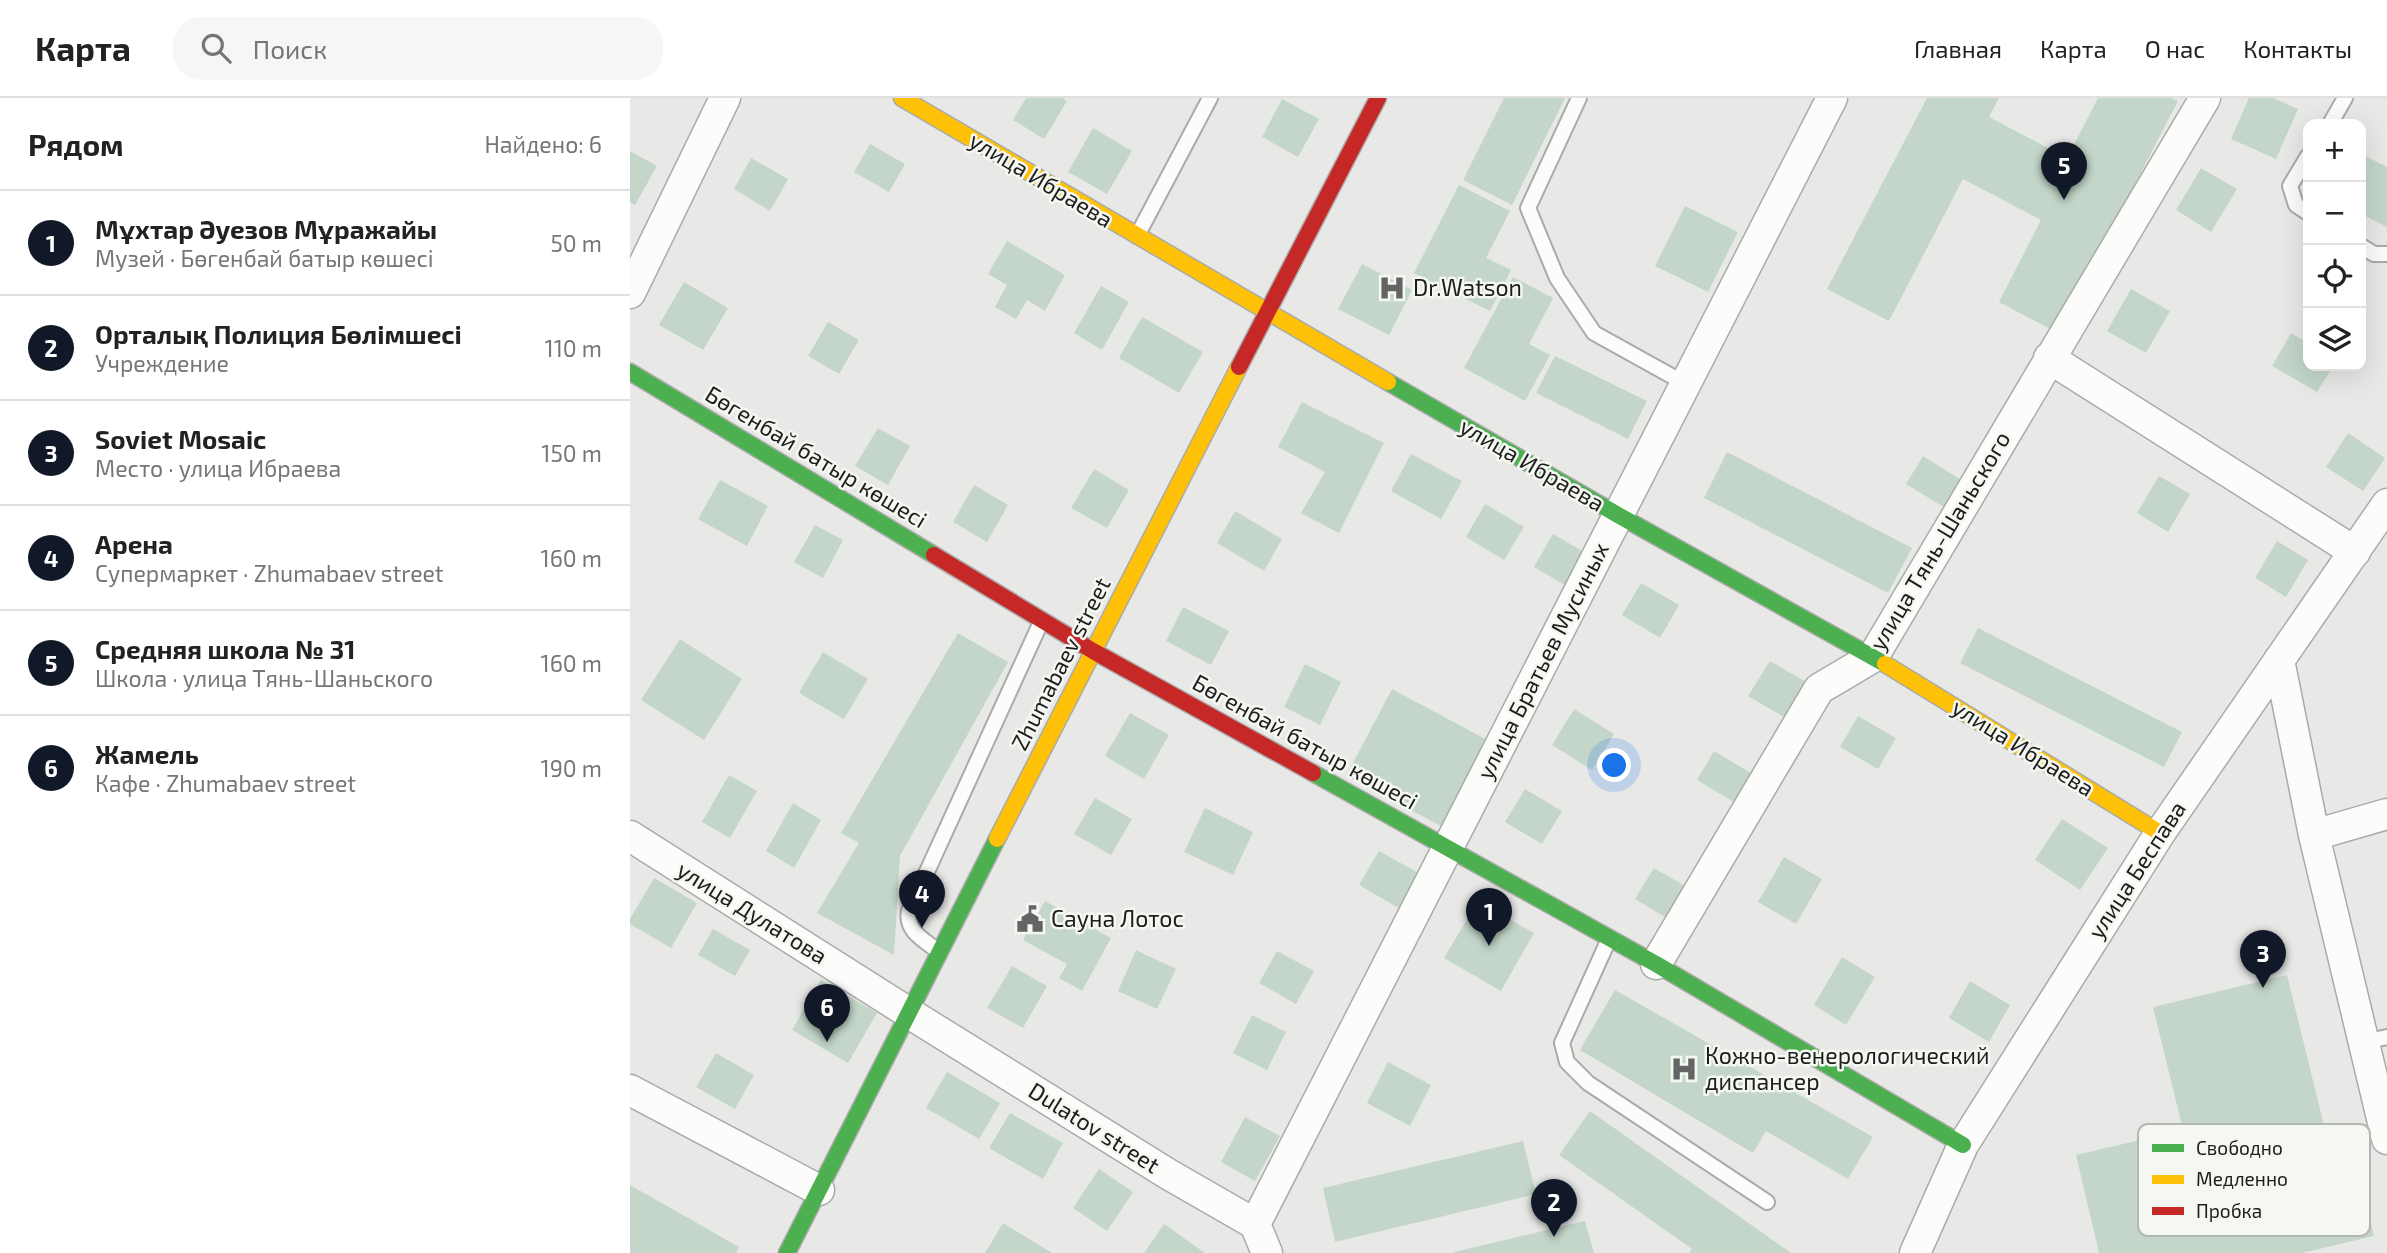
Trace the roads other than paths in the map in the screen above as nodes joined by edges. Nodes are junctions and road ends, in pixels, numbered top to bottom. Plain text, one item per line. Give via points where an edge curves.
1 (725, 98) edge
2 (902, 98) edge
3 (1210, 98) edge
4 (1378, 98) edge
5 (1579, 98) edge
6 (1832, 98) edge
7 (2204, 98) edge
8 (2345, 98) edge
9 (2333, 119) edge
10 (2303, 164) edge
11 (2303, 210) edge
12 (1137, 236) junction
13 (2366, 249) edge
14 (2387, 254) edge
15 (630, 293) edge
16 (1266, 312) junction
17 (2049, 358) junction
18 (630, 372) edge
19 (1686, 384) junction
20 (2387, 504) edge
21 (1618, 514) junction
22 (2355, 552) junction
23 (1042, 620) junction
24 (1093, 651) junction
25 (1874, 657) junction
26 (2279, 660) junction
27 (2387, 814) edge
28 (2160, 833) junction
29 (2314, 835) junction
30 (630, 836) edge
31 (1448, 847) junction
32 (1609, 938) junction
33 (940, 952) junction
34 (1656, 964) junction
35 (909, 1013) junction
36 (2375, 1039) edge
37 (630, 1090) edge
38 (2387, 1139) edge
39 (1963, 1145) junction
40 (819, 1189) junction
41 (1768, 1202) dead end
42 (1255, 1224) junction
43 (787, 1253) edge
44 (1267, 1253) edge
45 (1916, 1253) edge

1 - 15 street
2 - 12 street, улица Ибраева
3 - 12 lane
4 - 16 street, Zhumabaev street
5 - 19 lane via 1528,208 1557,278 1594,333
6 - 19 street, улица Братьев Мусиных
7 - 17 street, улица Тянь-Шаньского
8 - 9 lane
10 - 11 lane via 2290,186 2296,205
12 - 16 street, улица Ибраева
13 - 14 lane
16 - 21 street, улица Ибраева
16 - 24 street, Zhumabaev street
17 - 22 street
17 - 25 street, улица Тянь-Шаньского
18 - 23 street, Бөгенбай батыр көшесі
19 - 21 street, улица Братьев Мусиных
20 - 22 street, улица Беспава
21 - 25 street, улица Ибраева
21 - 31 street, улица Братьев Мусиных
22 - 26 street, улица Беспава
23 - 24 street, Бөгенбай батыр көшесі
23 - 33 lane via 909,911 910,929
24 - 31 street, Бөгенбай батыр көшесі
24 - 33 street, Zhumabaev street
25 - 28 street, улица Ибраева
25 - 34 street, улица Тянь-Шаньского via 1819,689
26 - 28 street, улица Беспава
26 - 29 street
27 - 29 street
28 - 39 street, улица Беспава
29 - 36 street
30 - 35 street, улица Дулатова
31 - 32 street, Бөгенбай батыр көшесі
31 - 42 street, улица Братьев Мусиных
32 - 34 street, Бөгенбай батыр көшесі
32 - 41 lane via 1562,1043 1567,1062 1588,1083
33 - 35 street, Zhumabaev street
34 - 39 street, Бөгенбай батыр көшесі
35 - 40 street, Zhumabaev street
35 - 42 street, Dulatov street
36 - 38 street
37 - 40 street
39 - 45 street, улица Беспава
40 - 43 street, Zhumabaev street
42 - 44 street

